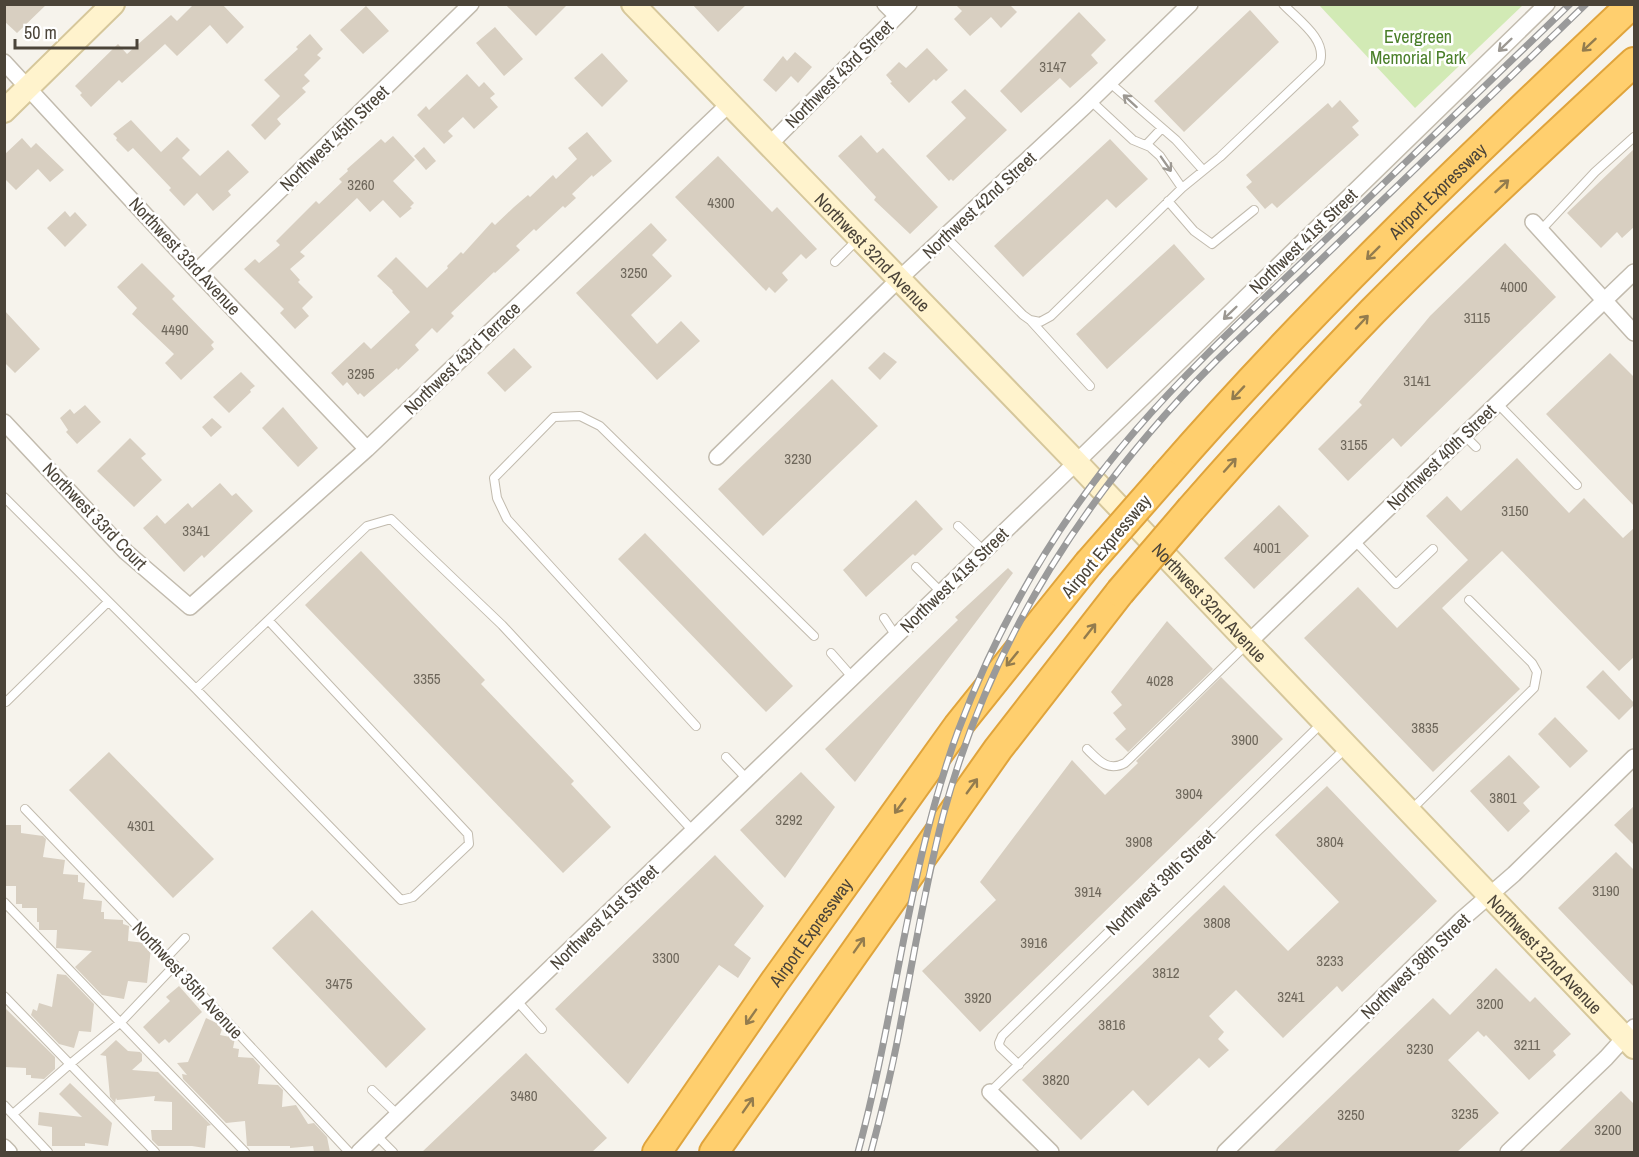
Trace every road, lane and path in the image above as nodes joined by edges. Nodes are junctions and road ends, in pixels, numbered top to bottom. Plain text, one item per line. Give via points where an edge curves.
1 (113, 4) edge
2 (471, 4) edge
3 (885, 4) edge
4 (909, 4) edge
5 (1190, 4) edge
6 (1283, 4) edge
7 (1547, 4) edge
8 (1632, 4) edge
9 (638, 6) edge
10 (897, 16) junction
11 (4, 62) edge
12 (1635, 62) edge
13 (1109, 82) junction
14 (29, 87) junction
15 (1090, 100) junction
16 (729, 104) junction
17 (4, 111) edge
18 (1162, 128) junction
19 (1635, 137) edge
20 (769, 144) junction
21 (1146, 145) junction
22 (1203, 170) junction
23 (1182, 188) junction
24 (1168, 201) junction
25 (1254, 210) dead end
26 (1537, 226) joint
27 (945, 236) junction
28 (859, 238) junction
29 (835, 262) dead end
30 (197, 271) junction
31 (1635, 272) edge
32 (899, 279) junction
33 (1605, 300) junction
34 (1030, 320) junction
35 (1635, 333) edge
36 (1090, 386) dead end
37 (1497, 403) junction
38 (4, 422) edge
39 (1464, 435) junction
40 (1476, 447) dead end
41 (367, 449) junction
42 (717, 457) dead end
43 (1076, 462) junction
44 (1577, 485) dead end
45 (4, 497) edge
46 (958, 526) dead end
47 (1355, 541) junction
48 (1433, 549) dead end
49 (984, 550) junction
50 (916, 567) dead end
51 (941, 592) junction
52 (1469, 600) dead end
53 (108, 602) junction
54 (190, 607) joint
55 (884, 618) dead end
56 (269, 621) junction
57 (814, 636) dead end
58 (896, 636) junction
59 (1248, 643) junction
60 (831, 653) dead end
61 (853, 678) junction
62 (196, 689) junction
63 (6, 702) edge
64 (1323, 722) junction
65 (696, 726) dead end
66 (1347, 747) junction
67 (1087, 749) dead end
68 (726, 757) dead end
69 (1635, 757) edge
70 (747, 779) junction
71 (25, 809) dead end
72 (1409, 812) junction
73 (693, 831) junction
74 (1488, 896) junction
75 (4, 902) edge
76 (185, 938) dead end
77 (167, 957) junction
78 (175, 965) junction
79 (4, 996) edge
80 (517, 1001) junction
81 (121, 1022) junction
82 (542, 1029) dead end
83 (1631, 1037) edge
84 (70, 1064) junction
85 (1019, 1065) junction
86 (372, 1090) dead end
87 (990, 1092) joint
88 (4, 1105) edge
89 (13, 1114) junction
90 (398, 1115) junction
91 (377, 1136) junction
92 (4, 1148) edge
93 (9, 1152) edge
94 (48, 1152) edge
95 (154, 1152) edge
96 (245, 1152) edge
97 (349, 1152) edge
98 (360, 1152) edge
99 (393, 1152) edge
100 (657, 1152) edge
101 (714, 1152) edge
102 (1050, 1152) edge
103 (1225, 1152) edge
104 (1508, 1152) edge

1 - 14 main road
2 - 30 street, Northwest 45th Street
3 - 10 street
4 - 10 street, Northwest 43rd Street
5 - 13 street, Northwest 42nd Street
6 - 22 lane via 1318,42 1320,62
7 -> 43 street, Northwest 41st Street
8 -> 100 highway, Airport Expressway, bridge via 1349,277 1234,397 1088,564 958,726
9 - 16 main road, Northwest 32nd Avenue
10 - 20 street, Northwest 43rd Street
11 - 14 street, Northwest 33rd Avenue
101 -> 12 highway, bridge via 998,749 1120,592 1266,424 1372,312
13 - 15 street, Northwest 42nd Street
18 -> 13 lane
14 - 17 main road
14 - 30 street, Northwest 33rd Avenue
15 - 21 lane via 1133,140
15 - 27 street, Northwest 42nd Street
16 - 20 main road, Northwest 32nd Avenue
16 - 41 street, Northwest 43rd Terrace
18 - 21 lane
18 - 22 lane
19 - 26 lane
20 - 28 main road, Northwest 32nd Avenue
21 -> 23 lane via 1160,156
22 - 23 lane
23 - 24 lane
24 - 25 lane via 1194,231 1212,244
24 - 34 lane via 1051,316 1040,322
26 - 33 street
27 - 32 street, Northwest 42nd Street
27 - 34 lane
28 - 29 lane
28 - 32 main road, Northwest 32nd Avenue
30 - 41 street, Northwest 33rd Avenue
31 - 33 street, Northwest 40th Street
32 - 42 street, Northwest 42nd Street
32 - 43 main road, Northwest 32nd Avenue
33 - 35 street
33 - 37 street, Northwest 40th Street
34 - 36 lane
37 - 39 street, Northwest 40th Street
37 - 44 lane
38 - 54 street, Northwest 33rd Court via 126,552
39 - 40 lane
39 - 47 street, Northwest 40th Street
41 - 54 street, Northwest 43rd Terrace
43 - 49 street, Northwest 41st Street
43 - 59 main road, Northwest 32nd Avenue
45 - 53 lane
46 - 49 lane
47 - 48 lane via 1396,584
47 - 59 street, Northwest 40th Street
49 - 51 street, Northwest 41st Street
50 - 51 lane
51 - 58 street, Northwest 41st Street
52 - 72 lane via 1532,663 1537,672 1534,688
53 - 62 lane
53 - 63 lane
55 - 58 lane
56 - 62 lane
56 - 62 lane via 468,834 469,844 413,897 401,900
56 - 73 lane via 368,526 391,519 502,625
57 - 65 lane via 600,426 580,416 554,417 494,478 497,498 507,519
58 - 61 street, Northwest 41st Street
59 - 64 main road, Northwest 32nd Avenue
59 - 67 lane via 1125,763 1101,764
60 - 61 lane
61 - 70 street, Northwest 41st Street
64 - 66 main road, Northwest 32nd Avenue
64 - 85 lane, Northwest 39th Street via 1002,1036 1000,1047
66 - 72 main road, Northwest 32nd Avenue
66 - 85 lane
68 - 70 lane
69 - 74 street, Northwest 38th Street
70 - 73 street, Northwest 41st Street
71 - 77 lane, Northwest 35th Avenue
72 - 74 main road, Northwest 32nd Avenue
73 - 80 street, Northwest 41st Street
74 - 83 main road, Northwest 32nd Avenue
74 - 103 street, Northwest 38th Street
75 - 81 lane
76 - 77 lane
77 - 78 lane, Northwest 35th Avenue
78 - 81 lane
78 - 97 lane, Northwest 35th Avenue
79 - 84 lane
80 - 82 lane
80 - 90 street, Northwest 41st Street
81 - 84 lane
81 - 96 lane
83 - 104 street
84 - 89 lane
84 - 95 lane
85 - 87 lane
86 - 90 lane
87 - 102 street
88 - 89 lane
89 - 94 lane
90 - 91 street, Northwest 41st Street
91 - 98 street, Northwest 41st Street
91 - 99 lane
92 - 93 street

